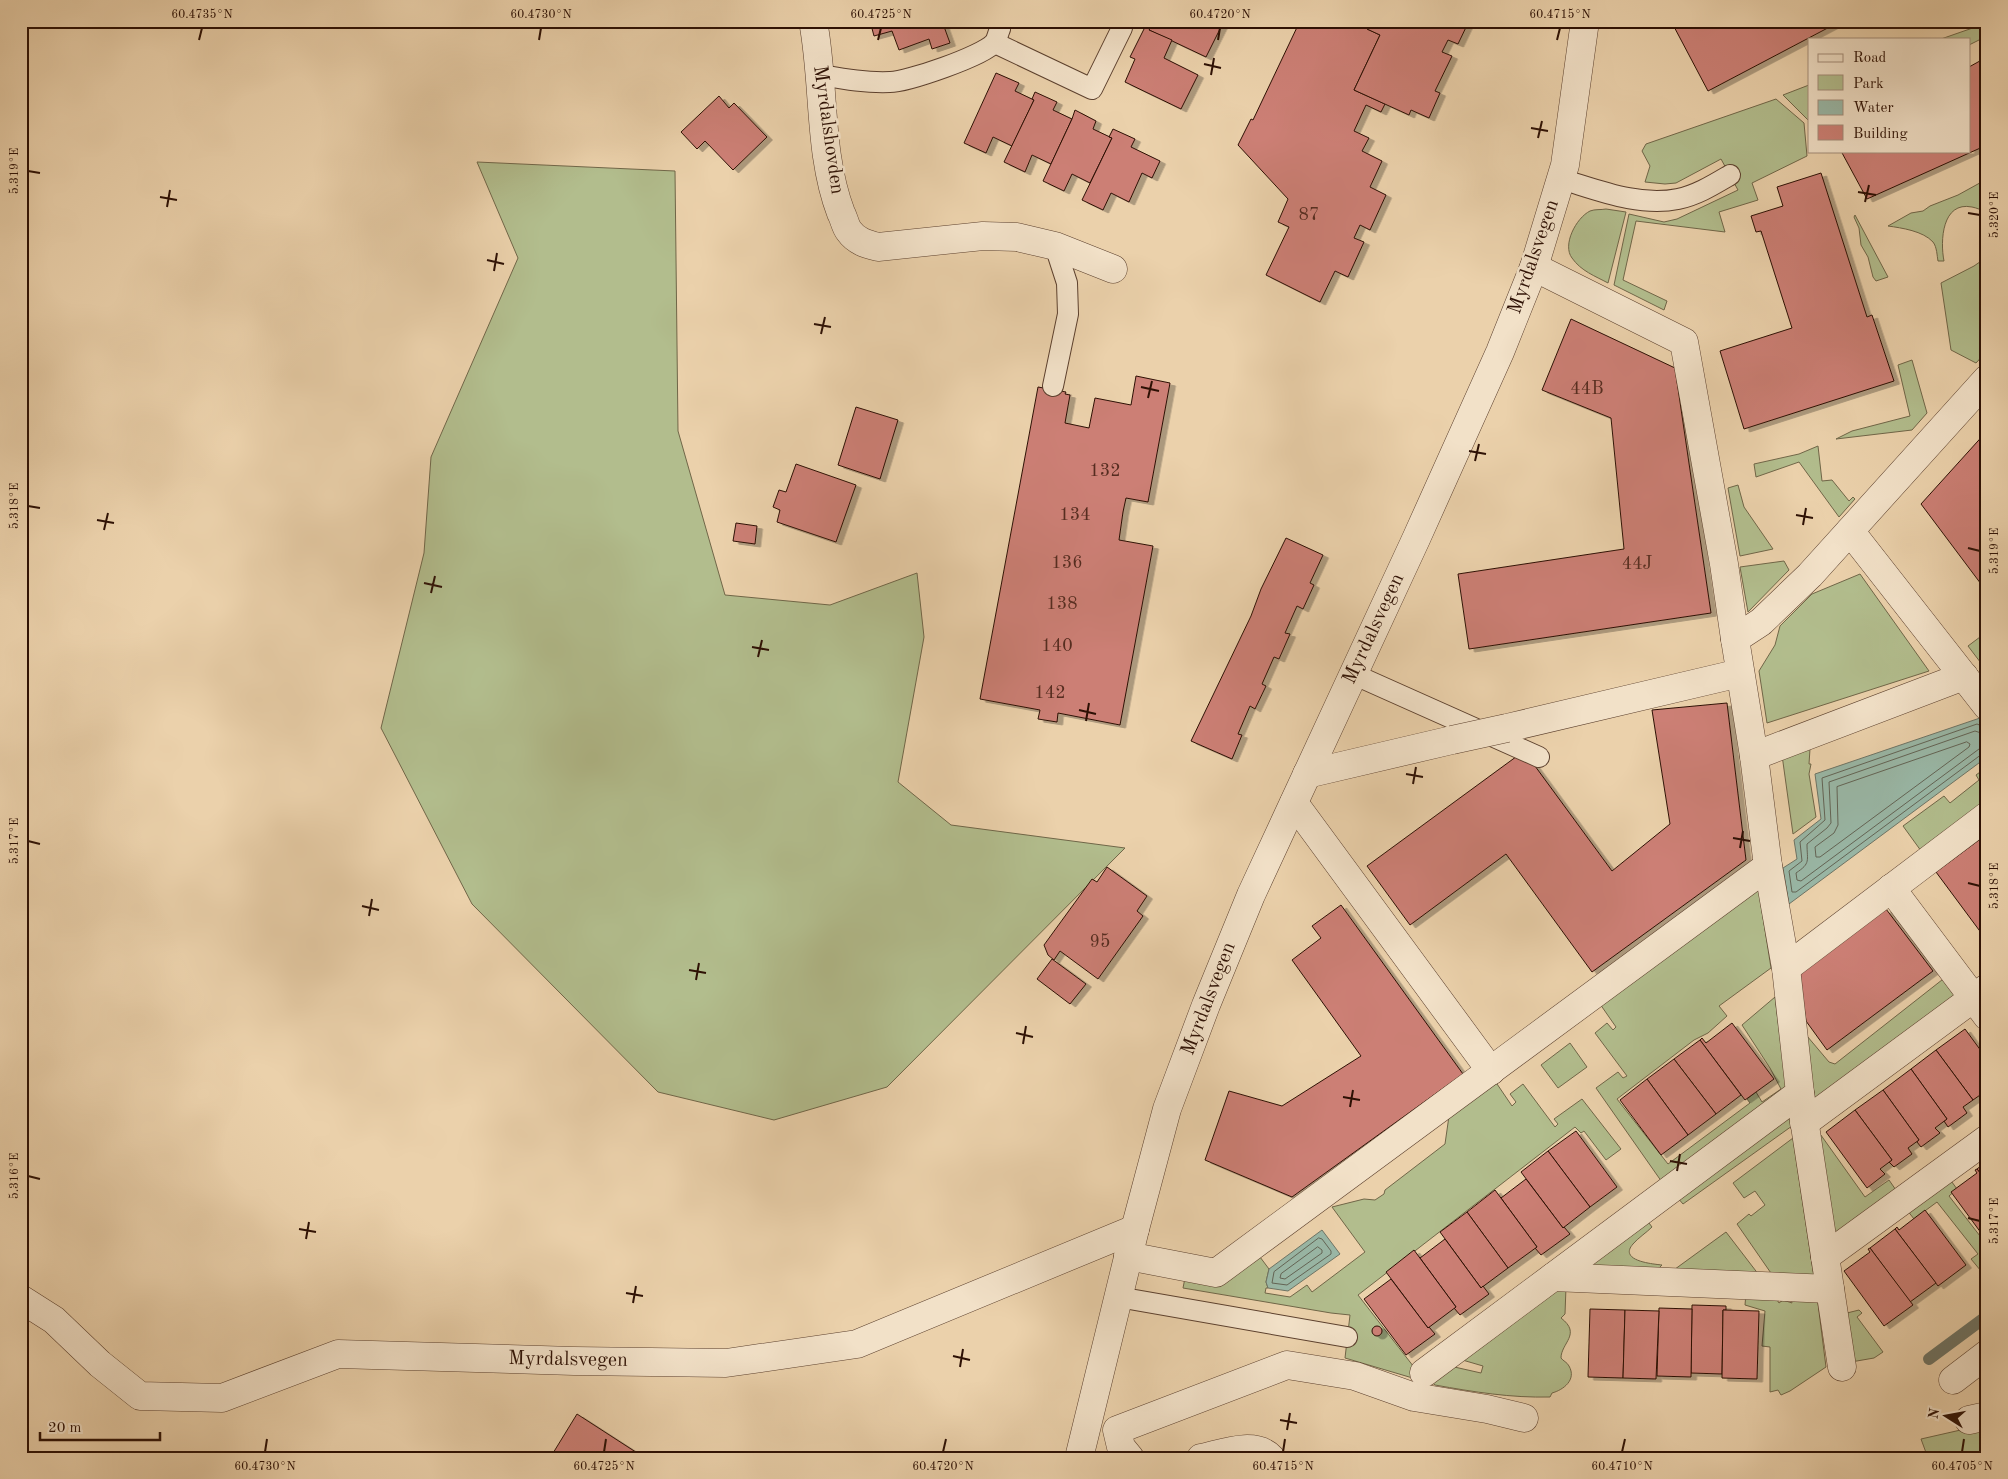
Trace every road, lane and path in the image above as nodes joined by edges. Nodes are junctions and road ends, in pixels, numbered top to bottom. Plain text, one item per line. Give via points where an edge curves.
1 (813, 21) edge
2 (997, 21) edge
3 (1585, 21) edge
4 (1122, 28) dead end
5 (994, 43) junction
6 (821, 75) junction
7 (1730, 175) dead end
8 (1561, 179) junction
9 (1055, 246) junction
10 (1534, 267) junction
11 (1113, 269) dead end
12 (1987, 379) edge
13 (1053, 386) dead end
14 (1850, 531) junction
15 (1735, 639) junction
16 (1740, 673) junction
17 (1353, 674) junction
18 (1964, 676) junction
19 (1987, 706) edge
20 (1754, 756) junction
21 (1539, 757) dead end
22 (1307, 774) junction
23 (1294, 803) junction
24 (1987, 816) edge
25 (1768, 866) junction
26 (1891, 888) junction
27 (1786, 968) junction
28 (1982, 1001) edge
29 (1491, 1071) junction
30 (1800, 1093) junction
31 (1804, 1123) junction
32 (1987, 1138) edge
33 (1135, 1229) junction
34 (1128, 1256) junction
35 (1825, 1257) junction
36 (1553, 1277) junction
37 (1830, 1289) junction
38 (1118, 1297) junction
39 (21, 1299) edge
40 (1347, 1337) dead end
41 (1987, 1354) edge
42 (1842, 1367) dead end
43 (1424, 1373) dead end
44 (1953, 1380) dead end
45 (1524, 1418) dead end
46 (1079, 1458) edge
47 (1130, 1458) edge
48 (1201, 1458) edge
49 (1271, 1458) edge

1 - 6 street, Myrdalshovden
2 - 5 lane via 1000,29
3 - 8 street, Myrdalsvegen
4 - 5 lane via 1092,89
5 - 6 lane via 938,70 892,82 858,82
6 - 9 street, Myrdalshovden via 831,184 848,230 861,242 878,247 983,236 1017,237
7 - 8 lane via 1702,191 1659,202 1629,199
8 - 10 street, Myrdalsvegen
9 - 11 street, Myrdalshovden
9 - 13 lane via 1067,283 1068,314
10 - 15 street via 1684,342
10 - 17 street, Myrdalsvegen via 1500,352
12 - 14 street
14 - 15 street via 1761,622
14 - 18 street
15 - 16 street
16 - 20 street
16 - 22 street, bridge
17 - 21 lane
17 - 22 street, Myrdalsvegen
18 - 19 street
18 - 20 street
20 - 25 street
22 - 23 street, Myrdalsvegen
23 - 29 street
23 - 33 street, Myrdalsvegen via 1251,895 1170,1100
24 - 26 street
25 - 27 street
25 - 29 street
26 - 27 street
26 - 28 street
27 - 30 street
28 - 31 street
29 - 34 street via 1216,1273
30 - 31 street
30 - 36 street
31 - 35 street
32 - 35 street
33 - 34 street, Myrdalsvegen
33 - 39 street, Myrdalsvegen via 857,1344 726,1363 338,1354 222,1398 140,1396 100,1364 54,1320
34 - 38 street, Myrdalsvegen
35 - 37 street
36 - 37 street
36 - 43 street
37 - 42 street
38 - 40 lane
38 - 46 street, Myrdalsvegen
41 - 44 street
45 - 47 street via 1414,1397 1355,1376 1287,1365 1118,1430 1121,1447
48 - 49 street via 1250,1448

